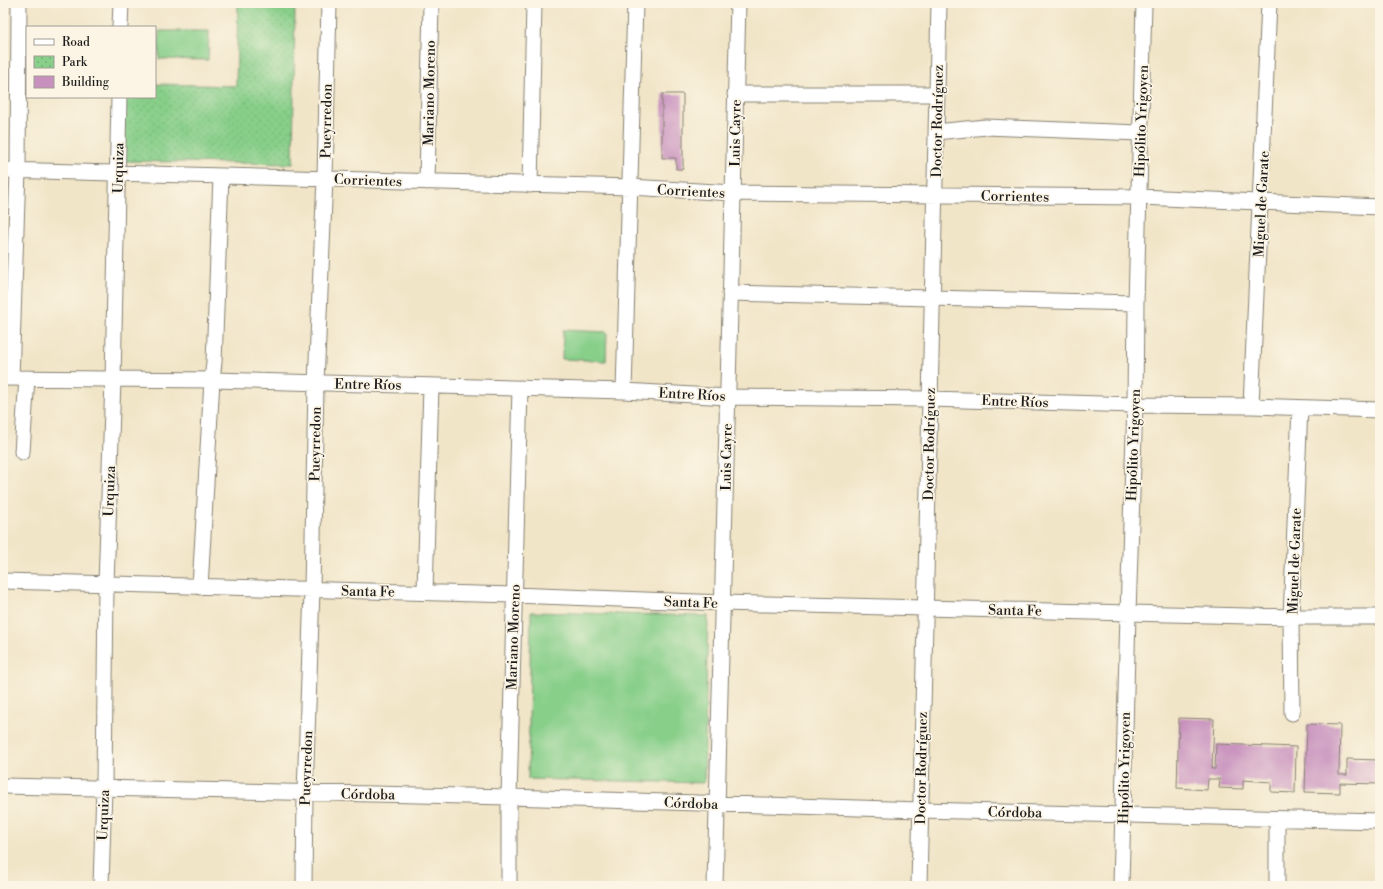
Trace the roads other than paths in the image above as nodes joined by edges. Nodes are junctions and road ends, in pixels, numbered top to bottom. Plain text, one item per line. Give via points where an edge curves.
1 (19, 3) edge
2 (121, 3) edge
3 (329, 3) edge
4 (431, 3) edge
5 (534, 3) edge
6 (635, 3) edge
7 (738, 3) edge
8 (939, 3) edge
9 (1144, 3) edge
10 (1269, 3) edge
11 (120, 26) edge
12 (735, 94) junction
13 (937, 94) junction
14 (119, 98) edge
15 (936, 132) junction
16 (1140, 133) junction
17 (10, 170) edge
18 (118, 173) junction
19 (221, 176) junction
20 (325, 178) junction
21 (427, 182) junction
22 (530, 185) junction
23 (630, 188) junction
24 (733, 193) junction
25 (935, 195) junction
26 (1139, 197) junction
27 (1261, 203) junction
28 (1380, 207) edge
29 (730, 293) junction
30 (932, 298) junction
31 (1136, 303) junction
32 (7, 378) edge
33 (27, 378) junction
34 (113, 380) junction
35 (212, 380) junction
36 (316, 383) junction
37 (431, 386) junction
38 (520, 388) junction
39 (624, 391) junction
40 (728, 397) junction
41 (930, 398) junction
42 (1135, 405) junction
43 (1251, 406) junction
44 (1300, 408) junction
45 (1380, 410) edge
46 (22, 452) dead end
47 (3, 581) edge
48 (106, 584) junction
49 (200, 587) junction
50 (312, 590) junction
51 (425, 592) junction
52 (514, 595) junction
53 (723, 603) junction
54 (925, 608) junction
55 (1128, 613) junction
56 (1291, 617) junction
57 (1380, 617) edge
58 (1292, 714) dead end
59 (3, 786) edge
60 (104, 788) junction
61 (305, 793) junction
62 (509, 797) junction
63 (717, 804) junction
64 (920, 810) junction
65 (1123, 815) junction
66 (1277, 819) junction
67 (1380, 821) edge
68 (101, 886) edge
69 (304, 886) edge
70 (509, 886) edge
71 (715, 886) edge
72 (919, 886) edge
73 (1121, 886) edge
74 (1277, 886) edge

1 - 17 street
2 - 11 street
3 - 20 street, Pueyrredon
4 - 21 street, Mariano Moreno
5 - 22 street
6 - 23 street
7 - 12 street, Luis Cayre
8 - 13 street, Doctor Rodríguez
9 - 16 street, Hipólito Yrigoyen
10 - 27 street, Miguel de Garate
12 - 13 street
12 - 24 street, Luis Cayre
13 - 15 street, Doctor Rodríguez
14 - 18 street, Urquiza
15 - 16 street via 986,127
15 - 25 street, Doctor Rodríguez
16 - 26 street, Hipólito Yrigoyen
17 - 18 street, Corrientes
17 - 32 street
18 - 19 street, Corrientes
18 - 34 street, Urquiza
19 - 20 street, Corrientes
19 - 35 street
20 - 21 street, Corrientes
20 - 36 street, Pueyrredon
21 - 22 street, Corrientes
22 - 23 street, Corrientes
23 - 24 street, Corrientes
23 - 39 street
24 - 25 street, Corrientes
24 - 29 street, Luis Cayre
25 - 26 street, Corrientes
25 - 30 street, Doctor Rodríguez
26 - 27 street, Corrientes
26 - 31 street, Hipólito Yrigoyen
27 - 28 street, Corrientes
27 - 43 street, Miguel de Garate
29 - 30 street
29 - 40 street, Luis Cayre
30 - 31 street
30 - 41 street, Doctor Rodríguez
31 - 42 street, Hipólito Yrigoyen
32 - 33 street, Entre Ríos
33 - 34 street, Entre Ríos
33 - 46 street
34 - 35 street, Entre Ríos
34 - 48 street, Urquiza
35 - 36 street, Entre Ríos
35 - 49 street
36 - 37 street, Entre Ríos
36 - 50 street, Pueyrredon
37 - 38 street, Entre Ríos
37 - 51 street
38 - 39 street, Entre Ríos
38 - 52 street, Mariano Moreno
39 - 40 street, Entre Ríos
40 - 41 street, Entre Ríos
40 - 53 street, Luis Cayre
41 - 42 street, Entre Ríos
41 - 54 street, Doctor Rodríguez
42 - 43 street, Entre Ríos
42 - 55 street, Hipólito Yrigoyen
43 - 44 street, Entre Ríos
44 - 45 street, Entre Ríos
44 - 56 street, Miguel de Garate
47 - 48 street, Santa Fe
48 - 49 street, Santa Fe
48 - 60 street, Urquiza
49 - 50 street, Santa Fe
50 - 51 street, Santa Fe
50 - 61 street, Pueyrredon
51 - 52 street, Santa Fe
52 - 53 street, Santa Fe
52 - 62 street, Mariano Moreno
53 - 54 street, Santa Fe
53 - 63 street, Luis Cayre
54 - 55 street, Santa Fe
54 - 64 street, Doctor Rodríguez
55 - 56 street, Santa Fe
55 - 65 street, Hipólito Yrigoyen
56 - 57 street, Santa Fe
56 - 58 street, Miguel de Garate
59 - 60 street, Córdoba
60 - 61 street, Córdoba
60 - 68 street, Urquiza
61 - 62 street, Córdoba
61 - 69 street, Pueyrredon
62 - 63 street, Córdoba
62 - 70 street, Mariano Moreno
63 - 64 street, Córdoba
63 - 71 street, Luis Cayre
64 - 65 street, Córdoba
64 - 72 street, Doctor Rodríguez
65 - 66 street, Córdoba
65 - 73 street, Hipólito Yrigoyen
66 - 67 street, Córdoba
66 - 74 street

